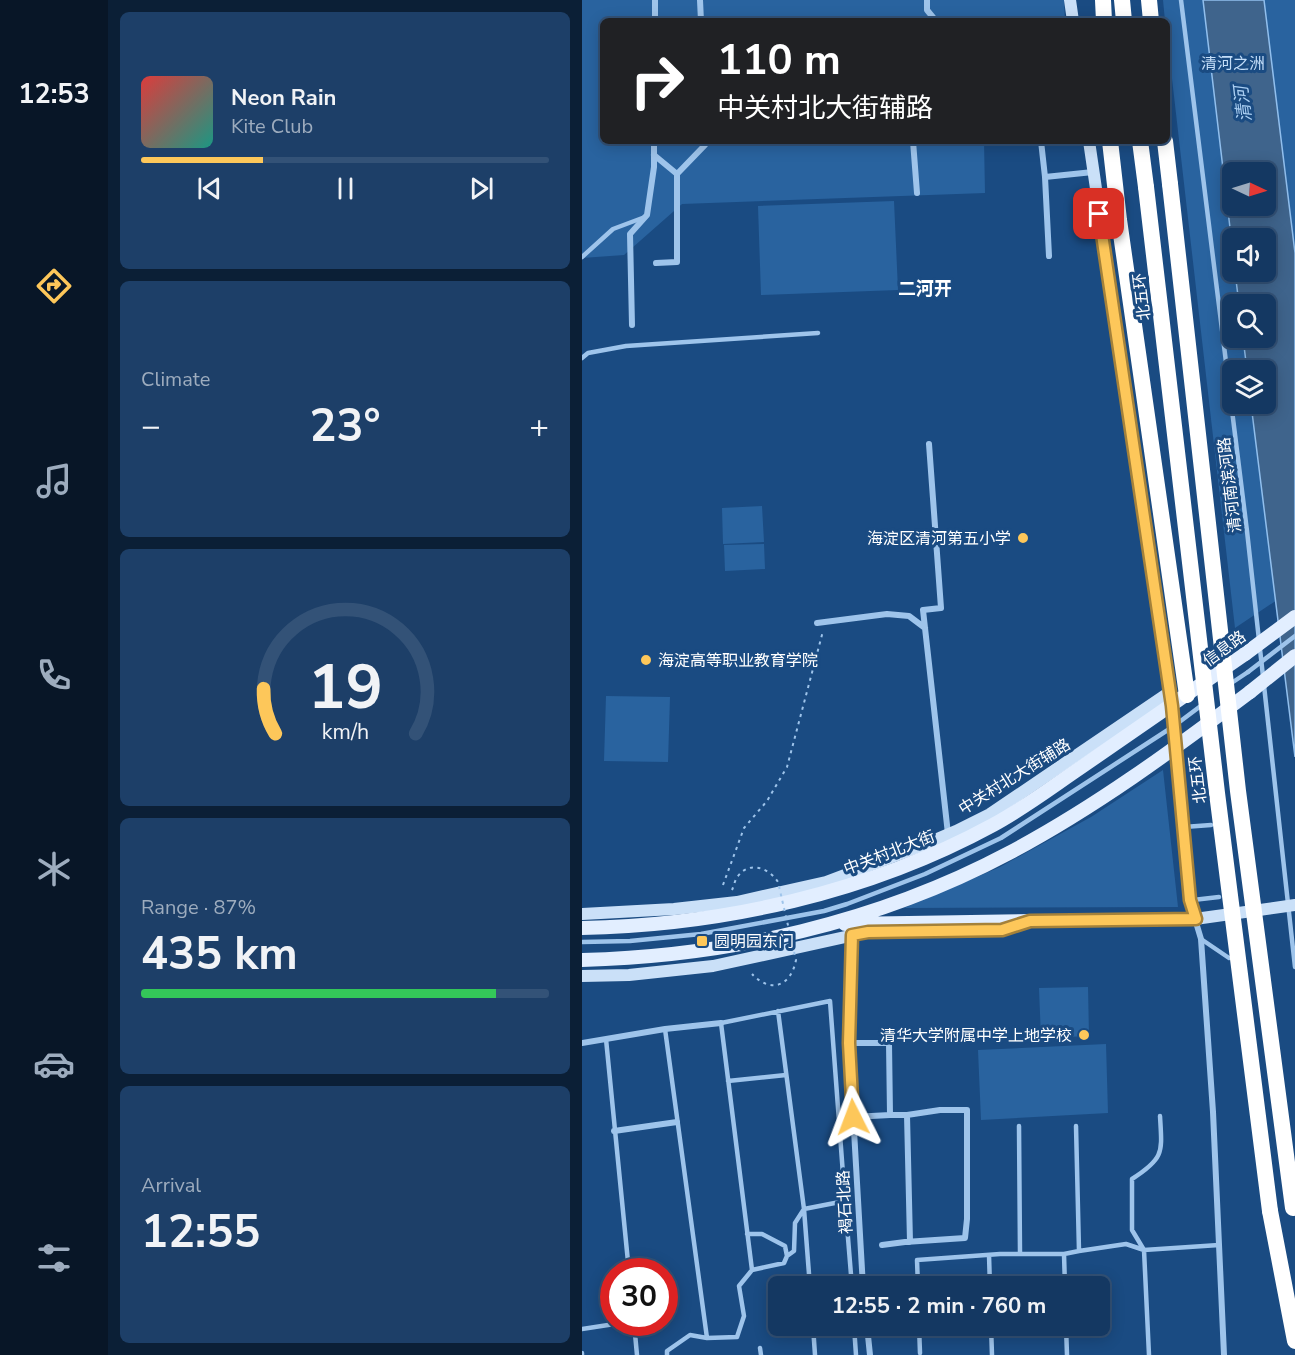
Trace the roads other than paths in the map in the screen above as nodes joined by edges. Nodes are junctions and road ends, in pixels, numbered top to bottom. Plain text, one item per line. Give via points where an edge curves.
1 (655, 0) edge
2 (700, 0) edge
3 (927, 0) edge
4 (1070, 0) edge
5 (1103, 0) edge
6 (1122, 0) edge
7 (1149, 0) edge
8 (1181, 0) edge
9 (655, 18) edge
10 (701, 18) edge
11 (934, 18) edge
12 (1073, 18) edge
13 (1104, 18) edge
14 (1125, 18) edge
15 (1151, 18) edge
16 (654, 144) edge
17 (705, 144) edge
18 (913, 144) edge
19 (1041, 144) edge
20 (1089, 144) edge
21 (1110, 144) edge
22 (1140, 144) edge
23 (1165, 144) edge
24 (654, 155) junction
25 (1093, 172) junction
26 (676, 174) junction
27 (1045, 177) junction
28 (917, 193) dead end
29 (645, 217) junction
30 (1049, 256) dead end
31 (582, 257) edge
32 (656, 263) dead end
33 (632, 325) dead end
34 (818, 333) dead end
35 (582, 358) edge
36 (929, 444) dead end
37 (1295, 617) edge
38 (818, 623) dead end
39 (925, 628) junction
40 (1295, 636) edge
41 (1295, 656) edge
42 (1221, 691) dead end
43 (1187, 695) junction
44 (1212, 698) dead end
45 (1171, 699) junction
46 (1174, 726) junction
47 (1176, 747) junction
48 (1211, 825) dead end
49 (1182, 827) junction
50 (948, 835) junction
51 (1219, 897) dead end
52 (1190, 900) junction
53 (1292, 905) edge
54 (582, 914) edge
55 (1196, 919) junction
56 (1030, 921) junction
57 (834, 924) junction
58 (582, 928) edge
59 (852, 935) junction
60 (1201, 939) junction
61 (582, 942) edge
62 (1229, 958) dead end
63 (582, 960) edge
64 (1295, 967) edge
65 (582, 976) edge
66 (778, 1011) junction
67 (721, 1023) junction
68 (665, 1029) junction
69 (606, 1040) junction
70 (849, 1043) junction
71 (582, 1044) edge
72 (786, 1075) junction
73 (728, 1081) junction
74 (907, 1114) junction
75 (890, 1115) junction
76 (1161, 1116) dead end
77 (853, 1117) junction
78 (677, 1122) junction
79 (1019, 1126) dead end
80 (1076, 1126) dead end
81 (614, 1131) junction
82 (846, 1201) junction
83 (804, 1209) junction
84 (1294, 1215) edge
85 (747, 1234) junction
86 (910, 1242) junction
87 (882, 1245) dead end
88 (1220, 1245) junction
89 (1144, 1250) junction
90 (1079, 1251) junction
91 (1020, 1254) junction
92 (1064, 1254) junction
93 (989, 1255) junction
94 (787, 1256) junction
95 (628, 1258) edge
96 (752, 1270) junction
97 (809, 1276) edge
98 (851, 1276) edge
99 (862, 1276) edge
100 (918, 1276) edge
101 (990, 1276) edge
102 (1065, 1276) edge
103 (600, 1326) edge
104 (582, 1329) edge
105 (635, 1336) edge
106 (814, 1336) edge
107 (855, 1336) edge
108 (868, 1336) edge
109 (919, 1336) edge
110 (992, 1336) edge
111 (1066, 1336) edge
112 (707, 1338) junction
113 (1295, 1341) edge
114 (760, 1348) dead end
115 (920, 1353) dead end
116 (637, 1355) edge
117 (667, 1355) edge
118 (761, 1355) edge
119 (815, 1355) edge
120 (856, 1355) edge
121 (870, 1355) edge
122 (992, 1355) edge
123 (1067, 1355) edge
124 (1149, 1355) edge
125 (1224, 1355) edge

1 - 9 street
2 - 10 street
3 - 11 street via 927,10
4 - 12 street
5 - 13 highway
6 - 14 highway
7 - 15 highway
8 - 53 lane, 清河南滨河路
16 - 24 street
17 - 26 street
18 - 28 street
19 - 27 street
20 - 25 street
21 - 43 highway
22 - 113 highway, 北五环, bridge via 1270,1211
23 - 84 highway, bridge via 1238,791
24 - 26 street
24 - 29 street
25 - 27 street
25 - 45 street
26 - 32 street via 677,262
27 - 30 street
29 - 31 lane via 613,229
29 - 33 street via 630,234
34 - 35 lane via 626,346 588,353
36 - 39 street via 941,608 922,610
37 - 43 main road, 信息路, bridge
38 - 39 street via 887,614 909,616
39 - 50 street
40 - 42 lane, 信息路, bridge
41 - 47 main road, bridge
43 - 45 main road, 信息路
44 - 46 lane
45 - 46 street
45 - 50 street, 中关村北大街辅路 via 990,813
45 - 58 main road, 中关村北大街 via 994,824 866,879 834,891 737,912 631,927
46 - 47 street
46 - 61 lane, 中关村北大街 via 1001,838 925,874 847,904 700,934
47 - 49 street
47 - 57 main road via 1079,812 1009,852 934,887
48 - 49 lane
49 - 52 street
50 - 54 street, 中关村北大街辅路 via 826,882 748,899 674,909
51 - 52 lane
52 - 55 street
53 - 55 street
53 - 64 lane, 清河南滨河路
55 - 56 street
55 - 60 street
56 - 57 main road
56 - 59 street via 1002,930
57 - 63 main road via 691,953
59 - 65 street via 713,966
59 - 70 street, 褐石北路
60 - 62 lane
60 - 88 street
66 - 67 lane
66 - 72 lane
66 - 82 lane via 830,1001
67 - 68 street
67 - 73 lane
68 - 69 street
68 - 78 lane
69 - 71 street
69 - 81 lane
70 - 75 street via 889,1042
70 - 77 street, 褐石北路
72 - 73 lane
72 - 83 lane
73 - 85 lane
74 - 75 street
74 - 86 street
74 - 86 street via 967,1110 965,1238
75 - 77 street
76 - 89 lane via 1162,1152 1149,1168 1132,1179 1132,1230
77 - 99 street, 褐石北路
78 - 81 street
78 - 112 lane
79 - 91 lane
80 - 90 lane
81 - 95 lane
82 - 83 lane
82 - 98 lane
83 - 94 lane via 795,1223 794,1251
83 - 97 lane
85 - 94 lane via 762,1234 785,1245
85 - 96 lane
86 - 87 street
88 - 89 lane
88 - 125 street
89 - 90 lane via 1126,1244
89 - 124 lane
90 - 92 lane
91 - 92 lane
91 - 93 lane
92 - 102 lane
93 - 100 lane via 917,1260
93 - 101 lane
94 - 96 lane via 784,1263
96 - 112 lane via 739,1286 744,1316 737,1337
103 - 104 lane
105 - 116 lane
106 - 119 lane
107 - 120 lane
108 - 121 street
109 - 115 lane
110 - 122 lane
111 - 123 lane
112 - 117 lane via 690,1335 667,1351
114 - 118 lane

